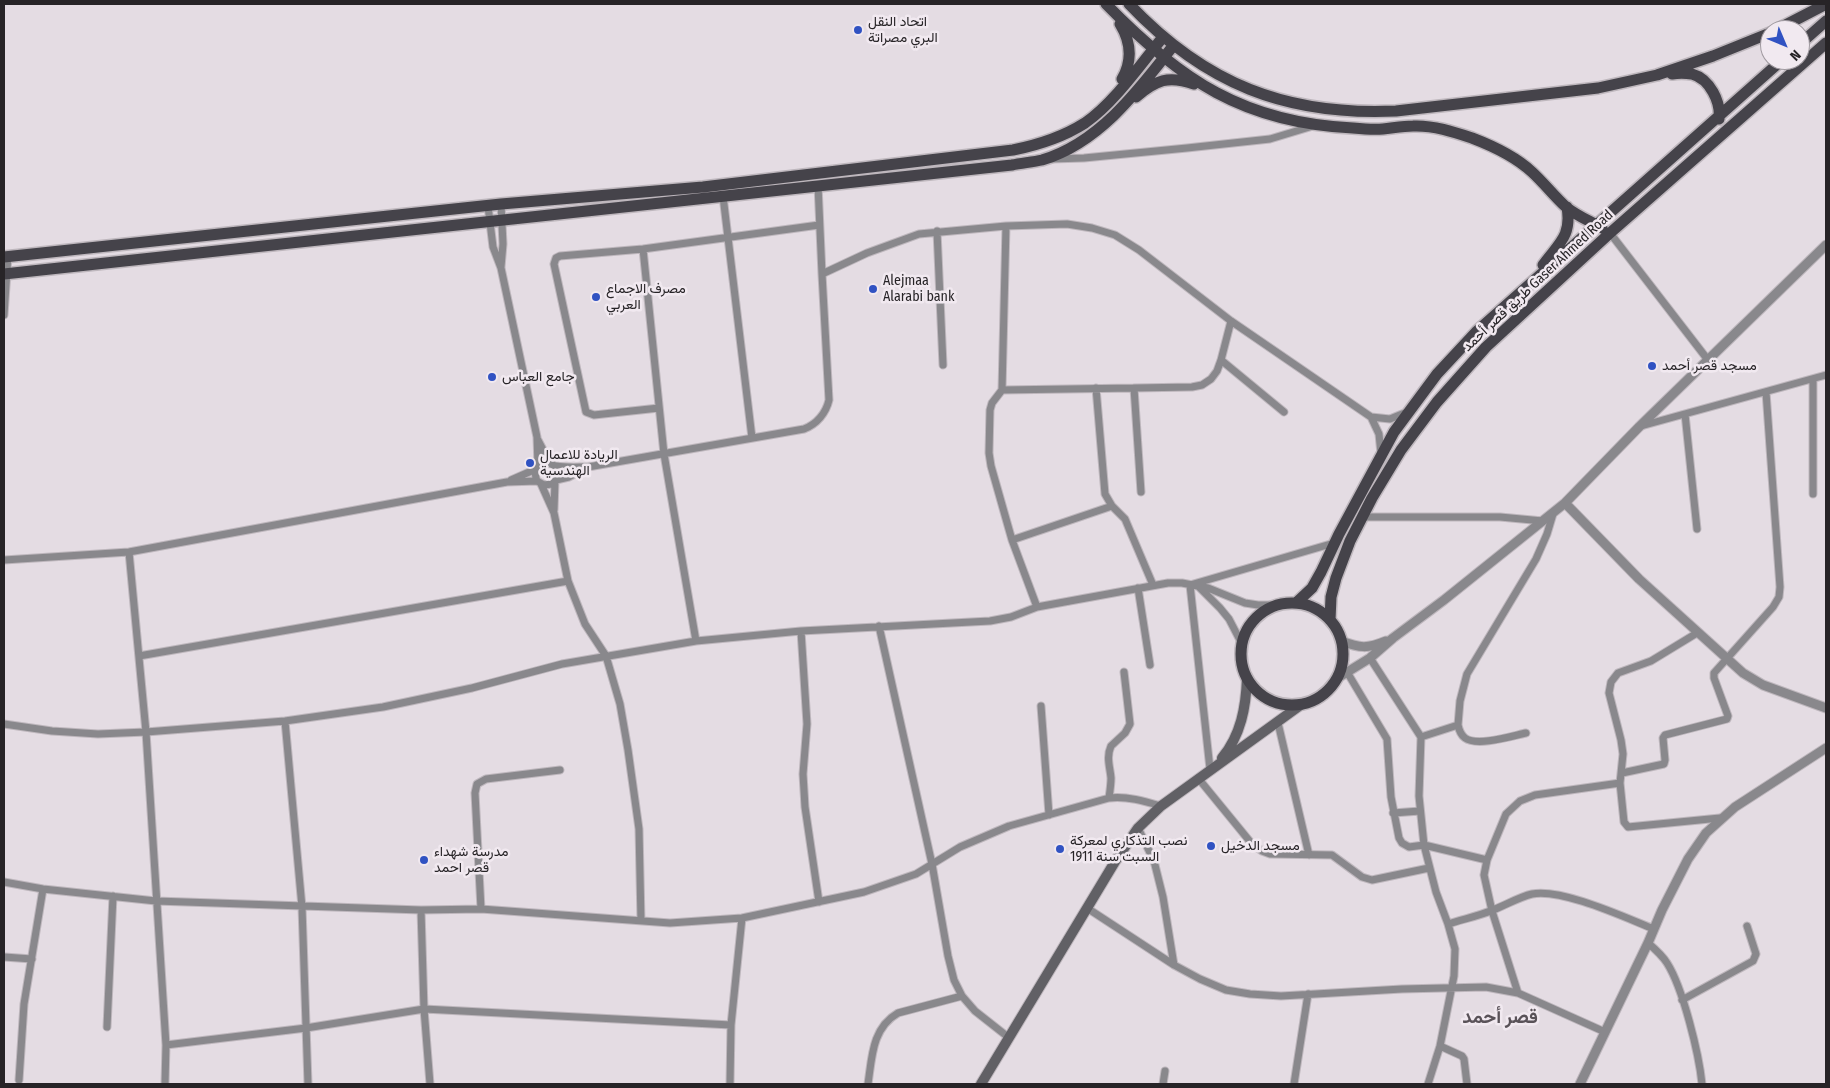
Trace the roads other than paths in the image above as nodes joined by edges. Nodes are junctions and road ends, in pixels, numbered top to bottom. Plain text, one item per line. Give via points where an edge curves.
1 (1106, 4) edge
2 (1129, 4) edge
3 (1826, 4) edge
4 (1795, 20) edge
5 (1826, 22) edge
6 (1810, 36) edge
7 (1163, 37) junction
8 (1760, 37) edge
9 (1826, 43) edge
10 (1173, 46) junction
11 (1153, 50) junction
12 (1163, 58) junction
13 (1771, 70) edge
14 (1657, 75) junction
15 (1207, 89) junction
16 (1105, 106) junction
17 (1719, 115) junction
18 (1108, 122) junction
19 (1315, 125) junction
20 (1713, 142) junction
21 (1042, 160) junction
22 (818, 185) junction
23 (723, 196) junction
24 (501, 204) junction
25 (488, 206) junction
26 (1567, 207) junction
27 (495, 221) junction
28 (819, 225) junction
29 (1596, 225) junction
30 (1006, 226) junction
31 (938, 231) junction
32 (240, 232) junction
33 (1610, 233) junction
34 (729, 238) junction
35 (1826, 245) edge
36 (242, 248) junction
37 (643, 249) junction
38 (6, 257) edge
39 (501, 268) junction
40 (5, 274) edge
41 (822, 274) junction
42 (1534, 280) junction
43 (4, 316) edge
44 (1231, 321) junction
45 (1222, 360) junction
46 (1708, 360) junction
47 (943, 365) dead end
48 (1826, 375) edge
49 (1813, 379) junction
50 (1096, 388) junction
51 (1134, 388) junction
52 (1002, 390) junction
53 (1766, 392) junction
54 (659, 408) junction
55 (1284, 412) dead end
56 (1408, 412) junction
57 (1685, 414) junction
58 (1372, 417) junction
59 (1639, 427) junction
60 (537, 437) junction
61 (752, 438) junction
62 (664, 454) junction
63 (1381, 454) junction
64 (552, 465) junction
65 (588, 467) junction
66 (537, 468) junction
67 (556, 480) junction
68 (506, 482) junction
69 (539, 482) junction
70 (1141, 492) dead end
71 (1813, 494) dead end
72 (1565, 503) junction
73 (1112, 506) junction
74 (554, 513) junction
75 (1553, 514) junction
76 (1362, 517) junction
77 (1543, 521) junction
78 (1698, 529) dead end
79 (1012, 540) junction
80 (1334, 543) junction
81 (128, 552) junction
82 (4, 560) edge
83 (568, 581) junction
84 (1153, 585) junction
85 (1190, 585) junction
86 (1198, 586) junction
87 (1138, 588) junction
88 (1296, 603) junction
89 (1278, 605) junction
90 (1037, 607) junction
91 (1330, 620) junction
92 (879, 626) junction
93 (801, 631) junction
94 (1697, 633) junction
95 (1393, 638) junction
96 (696, 641) junction
97 (1341, 641) junction
98 (1242, 644) junction
99 (139, 656) junction
100 (606, 656) junction
101 (1370, 658) junction
102 (1726, 659) junction
103 (1150, 665) dead end
104 (1124, 672) dead end
105 (1347, 672) junction
106 (1247, 678) junction
107 (1336, 679) junction
108 (1302, 704) junction
109 (1041, 706) dead end
110 (1826, 708) edge
111 (285, 721) junction
112 (1278, 723) junction
113 (4, 724) edge
114 (1458, 725) junction
115 (146, 732) junction
116 (1526, 733) dead end
117 (1421, 737) junction
118 (1826, 748) edge
119 (1214, 767) junction
120 (560, 770) dead end
121 (1622, 773) junction
122 (1198, 778) junction
123 (1620, 783) junction
124 (1109, 798) junction
125 (1161, 806) junction
126 (1420, 811) junction
127 (1394, 813) junction
128 (1049, 815) junction
129 (1720, 818) junction
130 (1138, 828) junction
131 (1424, 845) junction
132 (1308, 855) junction
133 (1487, 860) junction
134 (932, 864) junction
135 (1429, 868) junction
136 (4, 882) edge
137 (43, 889) junction
138 (113, 896) junction
139 (156, 901) junction
140 (819, 902) junction
141 (302, 907) junction
142 (1087, 908) junction
143 (481, 909) junction
144 (422, 910) junction
145 (1492, 911) junction
146 (742, 918) junction
147 (641, 921) junction
148 (1448, 924) junction
149 (1747, 926) dead end
150 (1654, 929) junction
151 (1648, 943) junction
152 (4, 956) edge
153 (32, 959) junction
154 (1174, 965) junction
155 (1451, 989) junction
156 (1518, 993) junction
157 (1308, 994) junction
158 (962, 996) junction
159 (1682, 1000) junction
160 (424, 1009) junction
161 (731, 1025) junction
162 (107, 1027) dead end
163 (306, 1028) junction
164 (1605, 1032) junction
165 (1008, 1037) junction
166 (166, 1045) junction
167 (1440, 1046) junction
168 (1165, 1071) dead end
169 (19, 1080) dead end
170 (165, 1084) edge
171 (308, 1084) edge
172 (430, 1084) edge
173 (730, 1084) edge
174 (868, 1084) edge
175 (981, 1084) edge
176 (1163, 1084) edge
177 (1294, 1084) edge
178 (1428, 1084) edge
179 (1467, 1084) edge
180 (1580, 1084) edge
181 (1702, 1084) edge

1 - 11 main road
1 - 16 main road via 1124,30 1130,56 1128,70
2 - 7 main road
3 - 4 main road
5 - 6 main road
7 - 10 main road
7 - 11 main road
8 - 14 main road
9 - 20 main road, طريق قصر أحمد Gaser Ahmed Road
10 - 12 main road
10 - 14 main road via 1243,88 1313,107 1354,112 1598,88
11 - 12 main road
11 - 16 main road
12 - 15 main road
12 - 18 main road
13 - 17 main road, طريق قصر أحمد Gaser Ahmed Road
14 - 17 main road via 1693,74 1703,80 1712,90
15 - 18 main road via 1182,80 1165,79 1143,91
15 - 19 main road via 1264,114
16 - 24 main road via 1068,132 1013,150 703,188
17 - 20 main road
17 - 29 main road, طريق قصر أحمد Gaser Ahmed Road
18 - 21 main road via 1069,149
19 - 21 street via 1270,139
19 - 26 main road via 1382,129 1414,126 1465,136 1492,146 1525,166
20 - 33 main road, طريق قصر أحمد Gaser Ahmed Road
21 - 22 main road
22 - 23 main road
22 - 28 street
23 - 27 main road
23 - 34 street
24 - 25 main road
24 - 27 street
25 - 27 street
25 - 32 main road
26 - 29 main road
26 - 42 main road via 1568,229
27 - 36 main road
27 - 39 street via 503,244
27 - 39 street via 494,252
28 - 34 street
28 - 41 street
29 - 33 main road
29 - 42 main road, طريق قصر أحمد Gaser Ahmed Road
30 - 31 street
30 - 44 street via 1067,224 1115,235
30 - 52 street
31 - 41 street via 895,242
31 - 47 street
32 - 36 main road
32 - 38 main road
33 - 46 street
33 - 76 main road, طريق قصر أحمد Gaser Ahmed Road via 1486,347 1449,388 1401,450
34 - 37 street
34 - 61 street
35 - 46 street
36 - 40 main road
37 - 54 street
37 - 54 street via 560,256 554,264 586,412 594,415
38 - 40 street
39 - 60 street
40 - 43 street
41 - 61 street via 828,405 811,426
42 - 56 main road, طريق قصر أحمد Gaser Ahmed Road via 1477,331 1437,374
44 - 45 street
44 - 58 street
45 - 51 street via 1211,380 1202,385
45 - 55 street
46 - 59 street
48 - 49 street
49 - 53 street
49 - 71 street
50 - 51 street
50 - 52 street
50 - 73 street via 1105,494
51 - 70 street
52 - 79 street via 990,410 989,453
53 - 57 street
53 - 102 street via 1779,597
54 - 62 street
56 - 58 street via 1390,419
56 - 63 main road, طريق قصر أحمد Gaser Ahmed Road
57 - 59 street
57 - 78 street
58 - 63 street
59 - 72 street
60 - 64 street
60 - 66 street
61 - 62 street
62 - 65 street
62 - 96 street
63 - 80 main road, طريق قصر أحمد Gaser Ahmed Road
64 - 65 street
64 - 66 street via 542,464
64 - 67 street via 558,472
65 - 67 street
66 - 68 street
66 - 69 street via 535,477
67 - 69 street via 548,485
67 - 74 street
68 - 69 street
68 - 81 street
69 - 74 street
72 - 75 street
72 - 94 street
73 - 79 street
73 - 84 street via 1125,519
74 - 83 street
75 - 77 street
75 - 114 street via 1536,559 1467,674
76 - 77 street via 1500,517
76 - 91 main road, طريق قصر أحمد Gaser Ahmed Road via 1336,578
77 - 95 street
79 - 90 street
80 - 85 street
80 - 88 main road, طريق قصر أحمد Gaser Ahmed Road via 1312,588
81 - 82 street
81 - 99 street
83 - 99 street
83 - 100 street via 585,624
84 - 85 street
84 - 87 street
85 - 86 street
85 - 119 street
86 - 89 street via 1246,603
86 - 98 street via 1229,619
87 - 90 street
87 - 103 street
88 - 89 main road
88 - 91 main road via 1309,606
89 - 98 main road via 1254,620
90 - 92 street via 990,621
91 - 97 main road
92 - 93 street
92 - 134 street
93 - 96 street
93 - 140 street via 807,724 803,782
94 - 102 street
94 - 121 street via 1651,661 1618,673 1611,682 1609,694 1621,740
95 - 97 street via 1369,647 1357,647
95 - 101 street
96 - 100 street
97 - 107 main road via 1343,654
98 - 106 main road via 1242,668
99 - 115 street
100 - 111 street via 383,707
100 - 147 street via 620,704 639,829
101 - 105 street
101 - 117 street
102 - 110 street via 1762,685
102 - 121 street via 1714,673 1714,678 1728,719 1665,735 1662,738 1664,764
104 - 124 street via 1130,724 1109,750
105 - 107 street
105 - 127 street via 1387,739
106 - 108 main road via 1264,698 1283,704
106 - 119 main road via 1238,731
107 - 108 main road via 1322,695
108 - 112 main road
109 - 128 street
111 - 115 street
111 - 141 street
112 - 119 main road
112 - 132 street
113 - 115 street via 98,734
114 - 116 street via 1462,736 1472,742
114 - 117 street
115 - 139 street
117 - 126 street
118 - 129 street
119 - 122 main road
120 - 143 street via 486,779 477,784
121 - 123 street
122 - 125 main road
122 - 132 street via 1252,844 1262,851
123 - 129 street via 1624,822 1628,826
123 - 133 street via 1534,795 1520,801 1506,814
124 - 125 street via 1130,798
124 - 128 street
125 - 130 main road
126 - 127 street
126 - 131 street
127 - 131 street via 1402,843 1409,847
128 - 134 street via 979,838
129 - 150 street via 1688,858
130 - 142 main road
130 - 154 street via 1154,861
131 - 133 street
131 - 135 street
132 - 135 street via 1332,855 1362,877 1372,880
133 - 145 street via 1484,875
134 - 140 street via 916,874 864,892
134 - 158 street via 951,971
135 - 148 street
136 - 137 street
137 - 138 street
137 - 153 street
138 - 139 street
138 - 162 street
139 - 141 street
139 - 166 street
140 - 146 street
141 - 144 street
141 - 163 street
142 - 154 street
142 - 165 main road
143 - 144 street
143 - 147 street
144 - 160 street
145 - 148 street
145 - 150 street via 1533,894 1547,894 1564,896
145 - 156 street
146 - 147 street via 670,923
146 - 161 street
148 - 155 street via 1456,963
149 - 159 street via 1756,954 1754,961
150 - 151 street
151 - 159 street via 1666,963
151 - 164 street
152 - 153 street
153 - 169 street via 24,1004
154 - 157 street via 1200,979 1237,992 1265,996
155 - 156 street via 1486,987
155 - 157 street
155 - 167 street
156 - 164 street
157 - 177 street
158 - 165 street via 980,1016
158 - 174 street via 889,1018 874,1040
159 - 181 street
160 - 161 street
160 - 163 street
160 - 172 street
161 - 173 street
163 - 166 street
163 - 171 street
164 - 180 street
165 - 175 main road
166 - 170 street
167 - 178 street
167 - 179 street via 1462,1056
168 - 176 street

